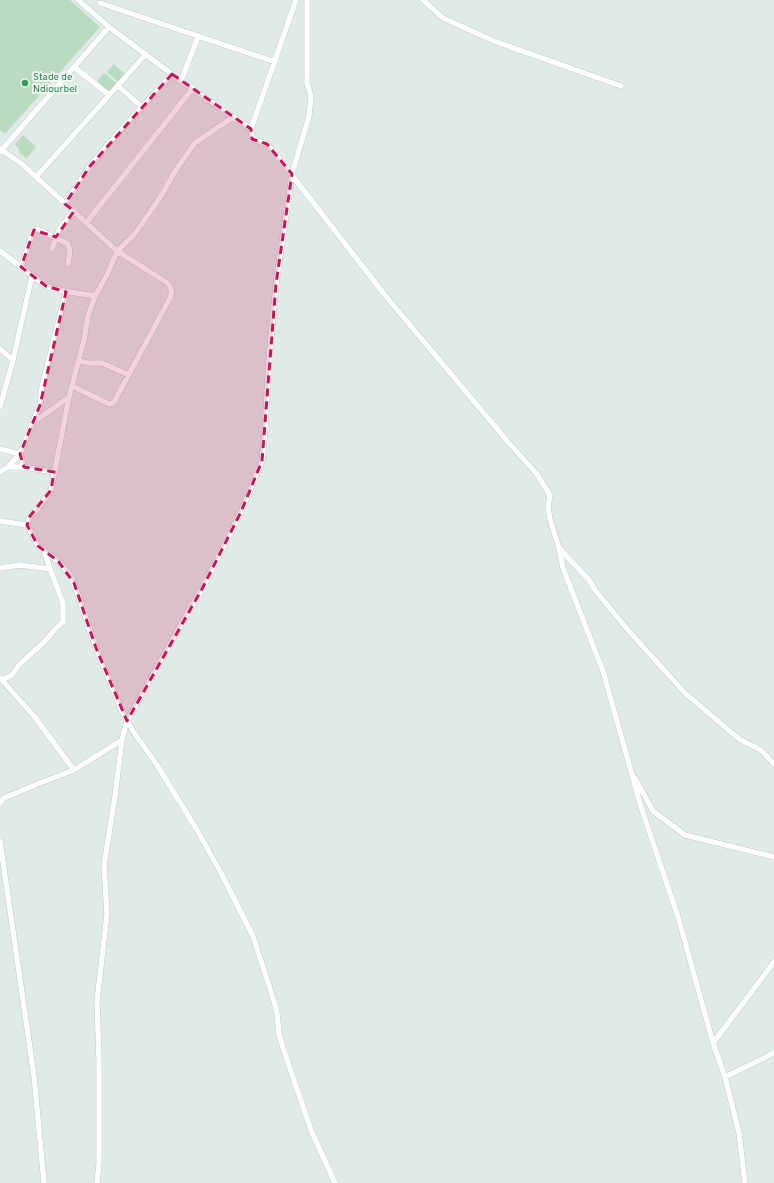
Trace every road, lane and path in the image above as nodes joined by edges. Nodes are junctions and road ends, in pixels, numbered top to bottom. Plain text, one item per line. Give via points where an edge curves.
1 (78, 0) edge
2 (296, 0) edge
3 (307, 0) edge
4 (423, 0) edge
5 (101, 2) edge
6 (96, 16) junction
7 (109, 27) junction
8 (198, 37) junction
9 (146, 54) junction
10 (274, 62) junction
11 (74, 67) junction
12 (172, 74) junction
13 (181, 81) junction
14 (118, 86) junction
15 (621, 86) dead end
16 (193, 88) junction
17 (109, 95) junction
18 (142, 107) junction
19 (233, 117) junction
20 (250, 129) junction
21 (1, 151) edge
22 (292, 174) junction
23 (36, 177) junction
24 (65, 204) junction
25 (74, 211) junction
26 (86, 223) junction
27 (56, 237) junction
28 (52, 249) dead end
29 (117, 251) junction
30 (0, 252) edge
31 (68, 264) dead end
32 (21, 267) junction
33 (32, 276) junction
34 (66, 292) junction
35 (94, 296) junction
36 (0, 349) edge
37 (13, 360) junction
38 (79, 360) junction
39 (129, 375) junction
40 (72, 386) junction
41 (69, 397) junction
42 (0, 407) edge
43 (34, 422) junction
44 (0, 449) edge
45 (20, 454) junction
46 (8, 467) junction
47 (24, 467) junction
48 (0, 472) edge
49 (54, 472) junction
50 (0, 521) edge
51 (27, 525) junction
52 (559, 548) junction
53 (44, 550) junction
54 (0, 568) edge
55 (50, 569) junction
56 (1, 679) edge
57 (127, 721) junction
58 (122, 740) junction
59 (774, 764) edge
60 (630, 769) junction
61 (74, 770) junction
62 (0, 803) edge
63 (0, 841) edge
64 (774, 857) edge
65 (774, 962) edge
66 (712, 1043) junction
67 (774, 1052) edge
68 (724, 1077) junction
69 (44, 1183) edge
70 (97, 1183) edge
71 (335, 1183) edge
72 (744, 1183) edge

1 - 6 street
2 - 10 street
3 - 22 street via 307,83 311,96 309,116
4 - 15 street via 443,18 494,41
5 - 6 street
5 - 8 street
6 - 7 street
7 - 9 street
7 - 11 street
8 - 10 street
8 - 13 street
9 - 12 street
9 - 14 street
10 - 20 street
11 - 17 street
11 - 21 street
12 - 13 street
12 - 18 street
13 - 16 street
14 - 17 street
14 - 18 street
16 - 19 street
16 - 26 street
17 - 23 street
18 - 24 street via 95,160
19 - 20 street
19 - 29 street via 195,143 134,235
20 - 22 street via 252,139 267,144
21 - 23 street via 18,160
22 - 52 street via 384,294 536,473 550,495 549,513
22 - 57 street via 275,292 262,461 241,512 202,589
23 - 24 street
24 - 25 street
25 - 26 street
25 - 27 street
26 - 29 street
27 - 28 street
27 - 31 street via 69,245
27 - 32 street via 35,229
29 - 35 street
29 - 39 street via 166,282 172,292
30 - 32 street
32 - 33 street
33 - 34 street via 46,286
33 - 37 street
34 - 35 street
34 - 43 street
35 - 38 street
36 - 37 street
37 - 42 street
38 - 39 street via 86,363 102,363
38 - 40 street
39 - 40 street via 114,402 110,404
40 - 41 street
41 - 43 street
41 - 49 street
43 - 45 street
44 - 45 street
45 - 46 street
45 - 47 street
46 - 47 street
46 - 48 street
47 - 49 street
49 - 51 street via 51,490 30,516
50 - 51 street
51 - 53 street via 38,546
52 - 59 street via 685,693 739,739 760,750
52 - 60 street via 563,568 603,670
53 - 55 street
53 - 57 street via 64,568 74,583 96,648
54 - 55 street via 20,565
55 - 56 street via 63,602 64,622 19,665 12,675
56 - 61 street via 34,716
57 - 58 street
57 - 71 street via 197,830 247,924 274,998 279,1034 304,1109
58 - 61 street
58 - 70 street via 104,865 107,914 96,1001 99,1059
60 - 64 street via 653,811 685,835
60 - 66 street via 679,920
61 - 62 street via 4,798
63 - 69 street via 34,1076
65 - 66 street
66 - 68 street
67 - 68 street
68 - 72 street via 739,1133

